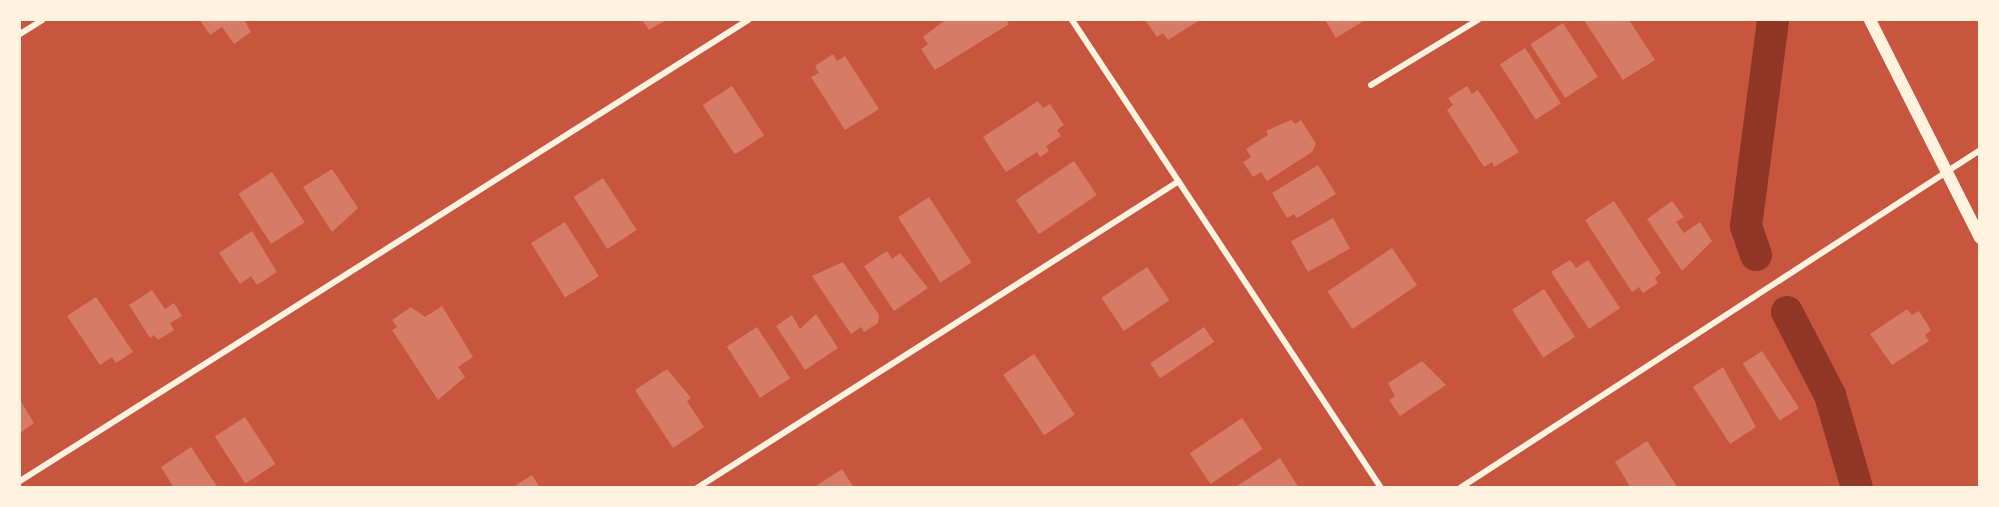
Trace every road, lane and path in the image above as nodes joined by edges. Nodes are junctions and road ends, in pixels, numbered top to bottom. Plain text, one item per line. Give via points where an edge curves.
1 (42, 20) edge
2 (748, 20) edge
3 (1072, 20) edge
4 (1479, 20) edge
5 (1870, 20) edge
6 (20, 34) edge
7 (1371, 85) dead end
8 (1980, 150) edge
9 (1945, 172) junction
10 (1179, 181) junction
11 (1980, 238) edge
12 (20, 482) edge
13 (697, 488) edge
14 (1381, 488) edge
15 (1460, 488) edge

1 - 6 street
2 - 12 street
3 - 10 street
4 - 7 street
5 - 9 main road
8 - 9 street
9 - 11 main road
9 - 15 street
10 - 13 street
10 - 14 street

